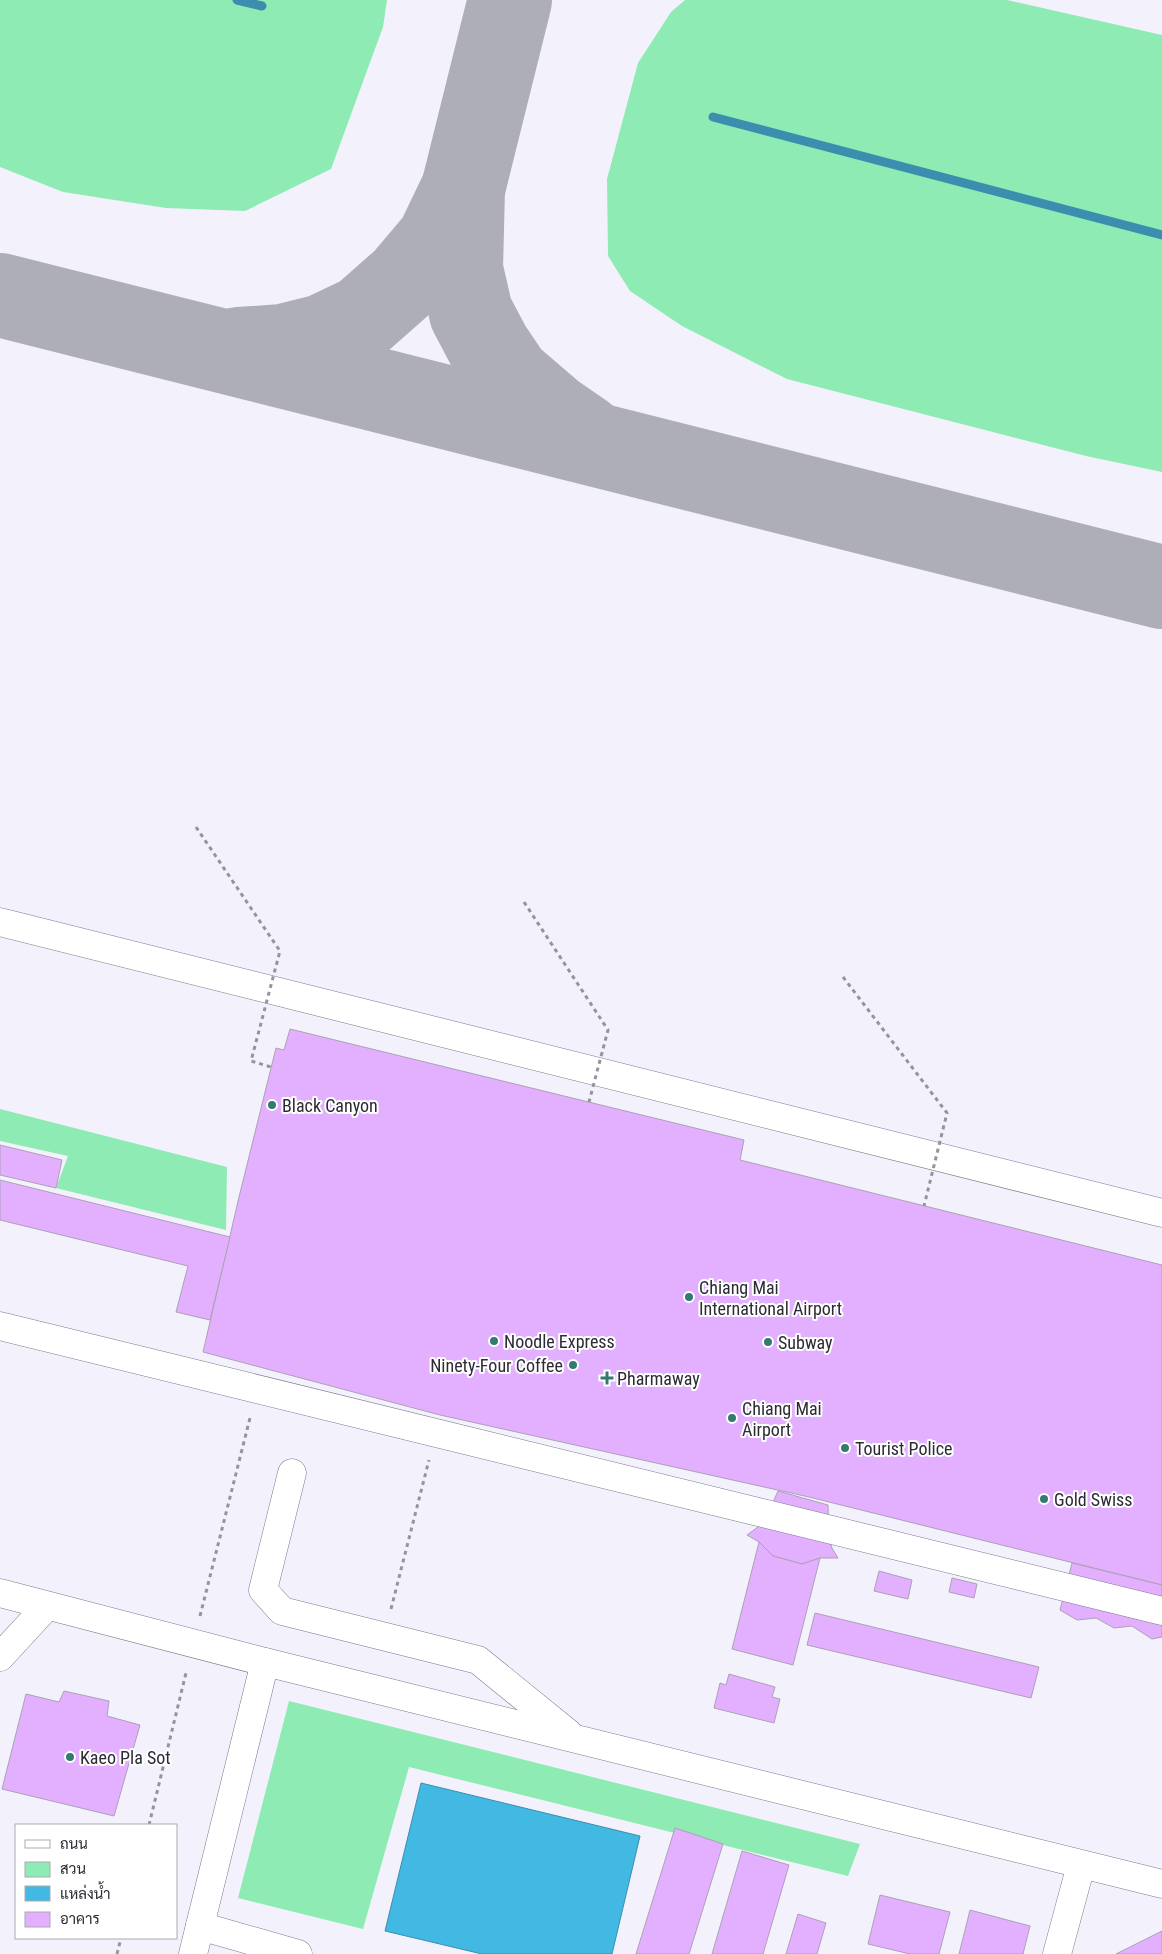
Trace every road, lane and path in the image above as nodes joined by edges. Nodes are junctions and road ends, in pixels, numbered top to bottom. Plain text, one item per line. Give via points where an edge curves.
1 (196, 827) dead end
2 (524, 902) dead end
3 (0, 922) edge
4 (843, 977) dead end
5 (271, 1067) dead end
6 (589, 1102) dead end
7 (924, 1206) dead end
8 (1162, 1213) edge
9 (0, 1326) edge
10 (436, 1432) junction
11 (292, 1473) dead end
12 (0, 1593) edge
13 (47, 1606) junction
14 (1162, 1611) edge
15 (385, 1637) junction
16 (0, 1657) edge
17 (264, 1662) junction
18 (575, 1739) junction
19 (1081, 1865) junction
20 (1162, 1884) edge
21 (200, 1926) junction
22 (121, 1939) edge
23 (117, 1954) edge
24 (193, 1954) edge
25 (298, 1954) edge
26 (1057, 1954) edge

1 - 5 path, bridge via 280,951 251,1061
2 - 6 path, bridge via 608,1030
3 - 8 street
4 - 7 path, bridge via 947,1113
9 - 10 street
10 - 14 street
10 - 15 path
11 - 15 street via 263,1590 282,1612
12 - 13 street
13 - 16 street
13 - 17 street
15 - 18 street via 478,1660
17 - 18 street
17 - 21 street
18 - 19 street
19 - 20 street
19 - 26 street
21 - 24 street
21 - 25 street
22 - 23 path

